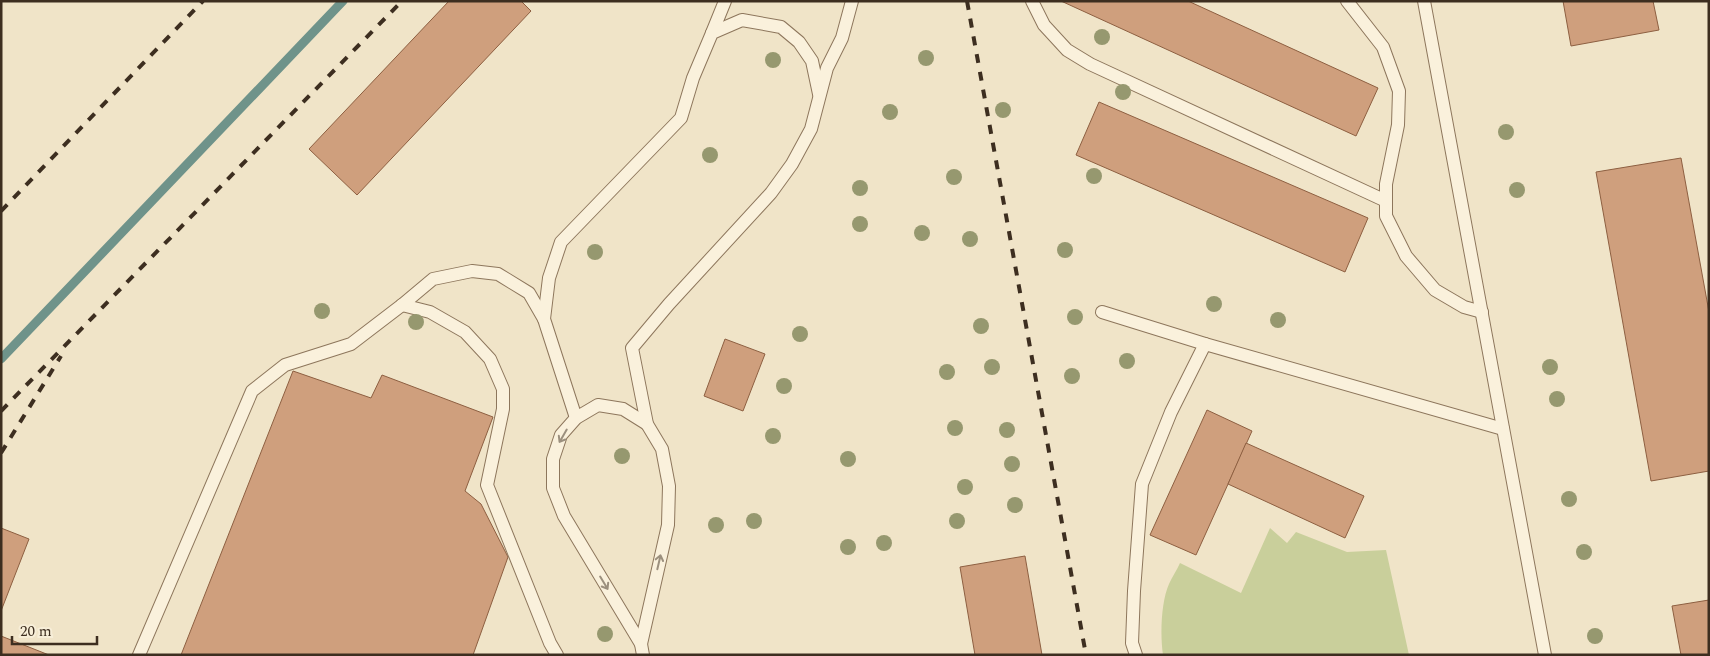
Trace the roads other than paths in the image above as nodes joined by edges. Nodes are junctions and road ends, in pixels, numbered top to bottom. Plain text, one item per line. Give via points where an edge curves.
1 (725, 1) edge
2 (852, 1) edge
3 (1032, 1) edge
4 (1347, 1) edge
5 (1424, 1) edge
6 (712, 33) junction
7 (820, 97) junction
8 (1386, 201) junction
9 (402, 305) junction
10 (1102, 312) dead end
11 (1482, 312) junction
12 (544, 319) junction
13 (1205, 344) junction
14 (576, 418) junction
15 (647, 424) junction
16 (1504, 429) junction
17 (642, 649) edge
18 (139, 655) edge
19 (557, 655) edge
20 (1136, 655) edge
21 (1545, 655) edge

1 - 6 lane
2 - 7 lane via 842,38 827,68
3 - 8 lane via 1044,24 1067,50 1090,64
4 - 8 lane via 1383,47 1399,91 1398,125 1386,184
5 - 11 lane
6 - 7 lane via 742,20 781,27 799,42 812,61
6 - 12 lane via 681,118 561,242 549,278
7 - 15 lane via 811,129 771,193 632,348
8 - 11 lane via 1386,216 1406,256 1435,290 1464,307
9 - 12 lane via 433,279 472,271 498,274 529,293
9 - 18 lane via 351,344 285,366 252,391
9 - 19 lane via 430,312 465,332 490,358 503,389 503,409 487,485
10 - 13 lane
11 - 16 lane
12 - 14 lane
13 - 16 lane
13 - 20 lane via 1171,412 1142,484 1132,643
14 - 15 lane via 598,405 623,409
14 -> 17 lane via 561,435 553,459 553,488 564,516
17 -> 15 lane via 668,524 669,486 662,449
16 - 21 lane

